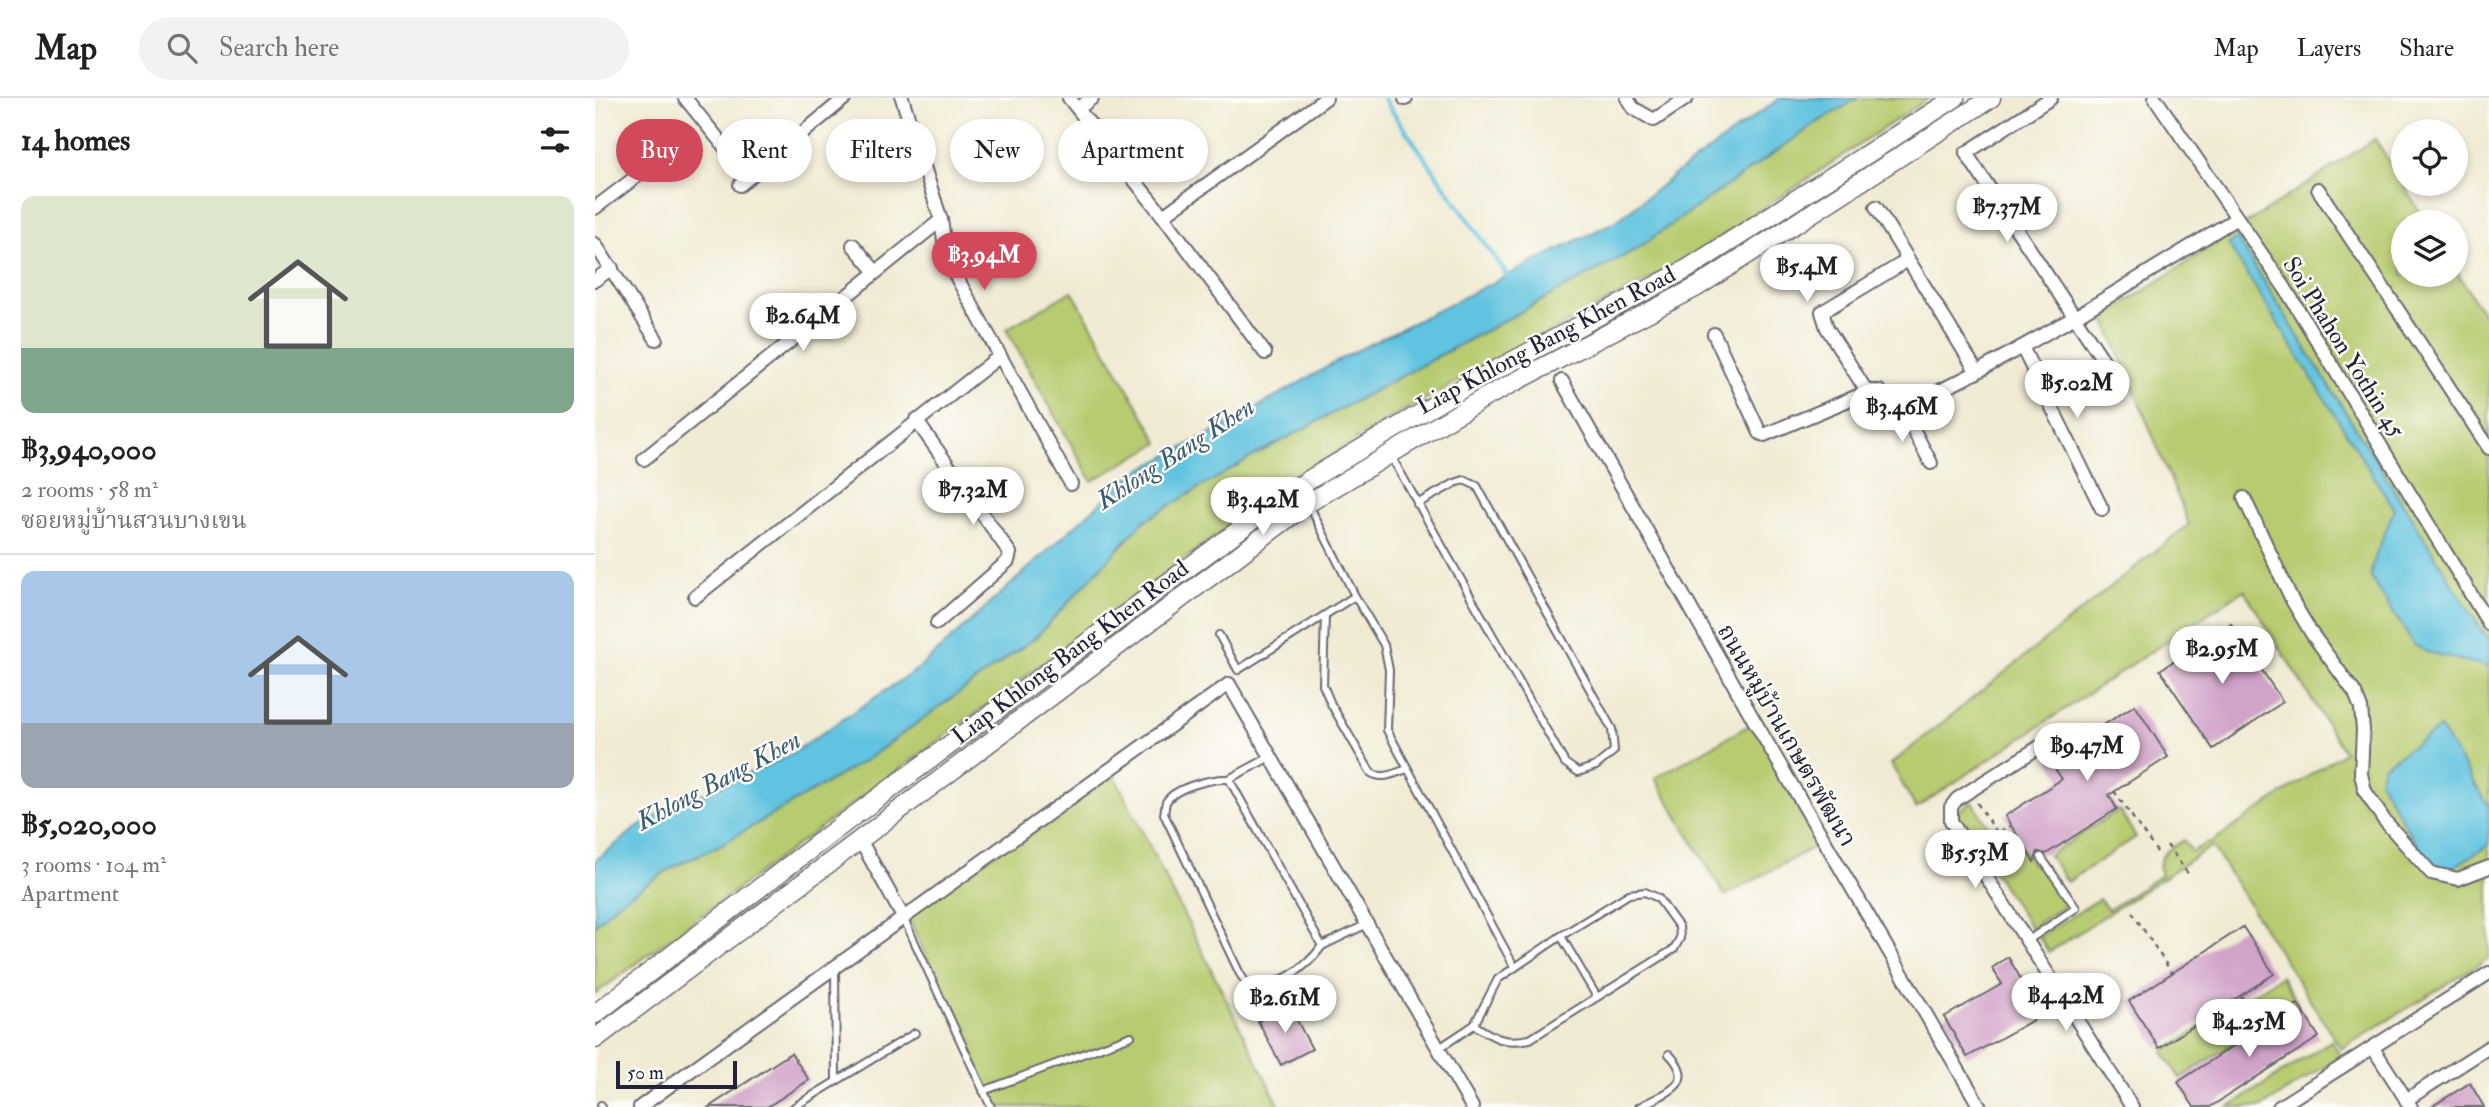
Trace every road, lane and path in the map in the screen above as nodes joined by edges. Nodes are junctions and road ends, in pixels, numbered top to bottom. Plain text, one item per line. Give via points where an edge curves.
1 (685, 98) edge
2 (845, 98) edge
3 (902, 98) edge
4 (1069, 98) edge
5 (1092, 98) edge
6 (1326, 98) edge
7 (1626, 98) edge
8 (1687, 98) edge
9 (1955, 98) edge
10 (1991, 98) edge
11 (2051, 98) edge
12 (2155, 98) edge
13 (1077, 109) junction
14 (717, 138) edge
15 (629, 182) edge
16 (740, 185) dead end
17 (2318, 189) dead end
18 (1876, 207) dead end
19 (595, 208) edge
20 (1163, 216) junction
21 (2237, 218) junction
22 (941, 220) junction
23 (595, 244) edge
24 (853, 245) dead end
25 (1907, 260) junction
26 (612, 268) junction
27 (876, 272) junction
28 (595, 280) edge
29 (2075, 317) junction
30 (1714, 334) dead end
31 (656, 339) dead end
32 (2022, 347) junction
33 (1265, 353) dead end
34 (1000, 356) junction
35 (1977, 372) junction
36 (2111, 372) dead end
37 (1562, 381) dead end
38 (1867, 392) junction
39 (1903, 410) junction
40 (916, 420) junction
41 (1379, 436) junction
42 (2489, 448) edge
43 (1390, 454) junction
44 (644, 459) dead end
45 (1931, 463) dead end
46 (1071, 484) dead end
47 (2243, 498) dead end
48 (1308, 503) junction
49 (1417, 504) junction
50 (2102, 509) dead end
51 (1356, 596) junction
52 (695, 597) dead end
53 (1325, 615) junction
54 (937, 623) dead end
55 (2489, 624) edge
56 (1219, 635) dead end
57 (2063, 732) dead end
58 (1270, 757) junction
59 (1408, 769) junction
60 (1229, 779) junction
61 (2115, 791) dead end
62 (1969, 792) junction
63 (847, 821) junction
64 (2011, 825) dead end
65 (860, 840) junction
66 (2167, 845) dead end
67 (2157, 852) dead end
68 (2041, 858) dead end
69 (2489, 867) edge
70 (2189, 875) dead end
71 (2132, 912) dead end
72 (903, 917) junction
73 (1366, 925) junction
74 (1561, 936) junction
75 (2027, 941) junction
76 (1322, 946) junction
77 (1514, 966) junction
78 (835, 967) junction
79 (2172, 973) dead end
80 (2489, 973) edge
81 (2241, 996) dead end
82 (1597, 997) junction
83 (595, 1014) edge
84 (1474, 1025) junction
85 (2261, 1028) dead end
86 (915, 1033) dead end
87 (1131, 1036) dead end
88 (595, 1039) edge
89 (2489, 1047) edge
90 (1438, 1049) junction
91 (1669, 1054) dead end
92 (2377, 1054) dead end
93 (836, 1079) junction
94 (983, 1091) junction
95 (2409, 1104) edge
96 (640, 1107) edge
97 (794, 1107) edge
98 (991, 1107) edge
99 (1472, 1107) edge
100 (1639, 1107) edge
101 (1980, 1107) edge
102 (2132, 1107) edge
103 (2279, 1107) edge

1 - 14 street
2 - 16 street
3 - 22 street
4 - 13 street
5 - 13 street
6 - 20 street
7 - 8 street via 1633,108 1654,120
9 - 41 main road, Liap Khlong Bang Khen Road via 1687,269
10 - 43 main road, Liap Khlong Bang Khen Road via 1697,287 1484,398
11 - 29 street via 1966,153
12 - 21 street, Soi Phahon Yothin 45
13 - 20 street
15 - 19 street
17 - 42 street
18 - 25 street
20 - 33 street
21 - 29 street
21 - 55 street, Soi Phahon Yothin 45 via 2285,288
22 - 27 street
22 - 34 street via 947,260
23 - 26 street
24 - 27 street
25 - 35 street
25 - 38 street via 1822,312
26 - 28 street
26 - 31 street
27 - 44 street
29 - 32 street
29 - 36 street
30 - 38 street via 1764,435
32 - 35 street
32 - 50 street
34 - 40 street
34 - 46 street
35 - 39 street
37 - 101 street, ถนนหมู่บ้านเกษตรพัฒนา
38 - 39 street via 1879,391 1894,411
39 - 45 street
40 - 52 street
40 - 54 street via 1010,553 1008,561
41 - 43 main road
41 - 63 main road, Liap Khlong Bang Khen Road via 1297,487
43 - 48 main road, Liap Khlong Bang Khen Road
43 - 49 lane
47 - 69 street via 2293,602 2355,693 2363,730 2361,774 2365,791 2384,820 2431,873 2458,879
48 - 51 lane
48 - 65 main road, Liap Khlong Bang Khen Road
49 - 49 lane via 1464,480 1477,486 1612,729 1614,751 1595,766 1578,772 1565,763
51 - 53 lane
51 - 59 lane via 1384,645 1389,670 1387,730
53 - 56 lane via 1238,670
53 - 59 lane via 1323,685 1332,704 1371,773 1385,776
57 - 62 street
58 - 60 lane
58 - 72 street via 1229,684
58 - 73 street
59 - 77 lane
60 - 76 lane
60 - 76 lane via 1214,778 1175,793 1165,803 1164,814 1240,974 1249,987 1265,986 1301,970
61 - 67 path
62 - 64 path via 1998,834
62 - 75 street via 1951,807 1951,821
63 - 65 main road
63 - 83 main road, Liap Khlong Bang Khen Road
65 - 72 street
65 - 88 main road, Liap Khlong Bang Khen Road
66 - 70 path
68 - 75 lane via 2076,908
71 - 79 path
72 - 78 street
72 - 94 lane
73 - 76 lane
73 - 90 street
74 - 77 lane
74 - 82 lane
74 - 82 lane via 1629,894 1645,892 1658,898 1679,927 1674,950
75 - 102 street
77 - 84 lane via 1498,979
78 - 93 lane
78 - 96 street
80 - 103 street
81 - 85 path
82 - 84 lane via 1530,1039 1512,1043
84 - 90 lane
86 - 93 lane
87 - 94 lane
89 - 95 street
90 - 99 street
91 - 100 lane via 1682,1070 1682,1078 1677,1086
92 - 95 street
93 - 97 lane
94 - 98 lane

